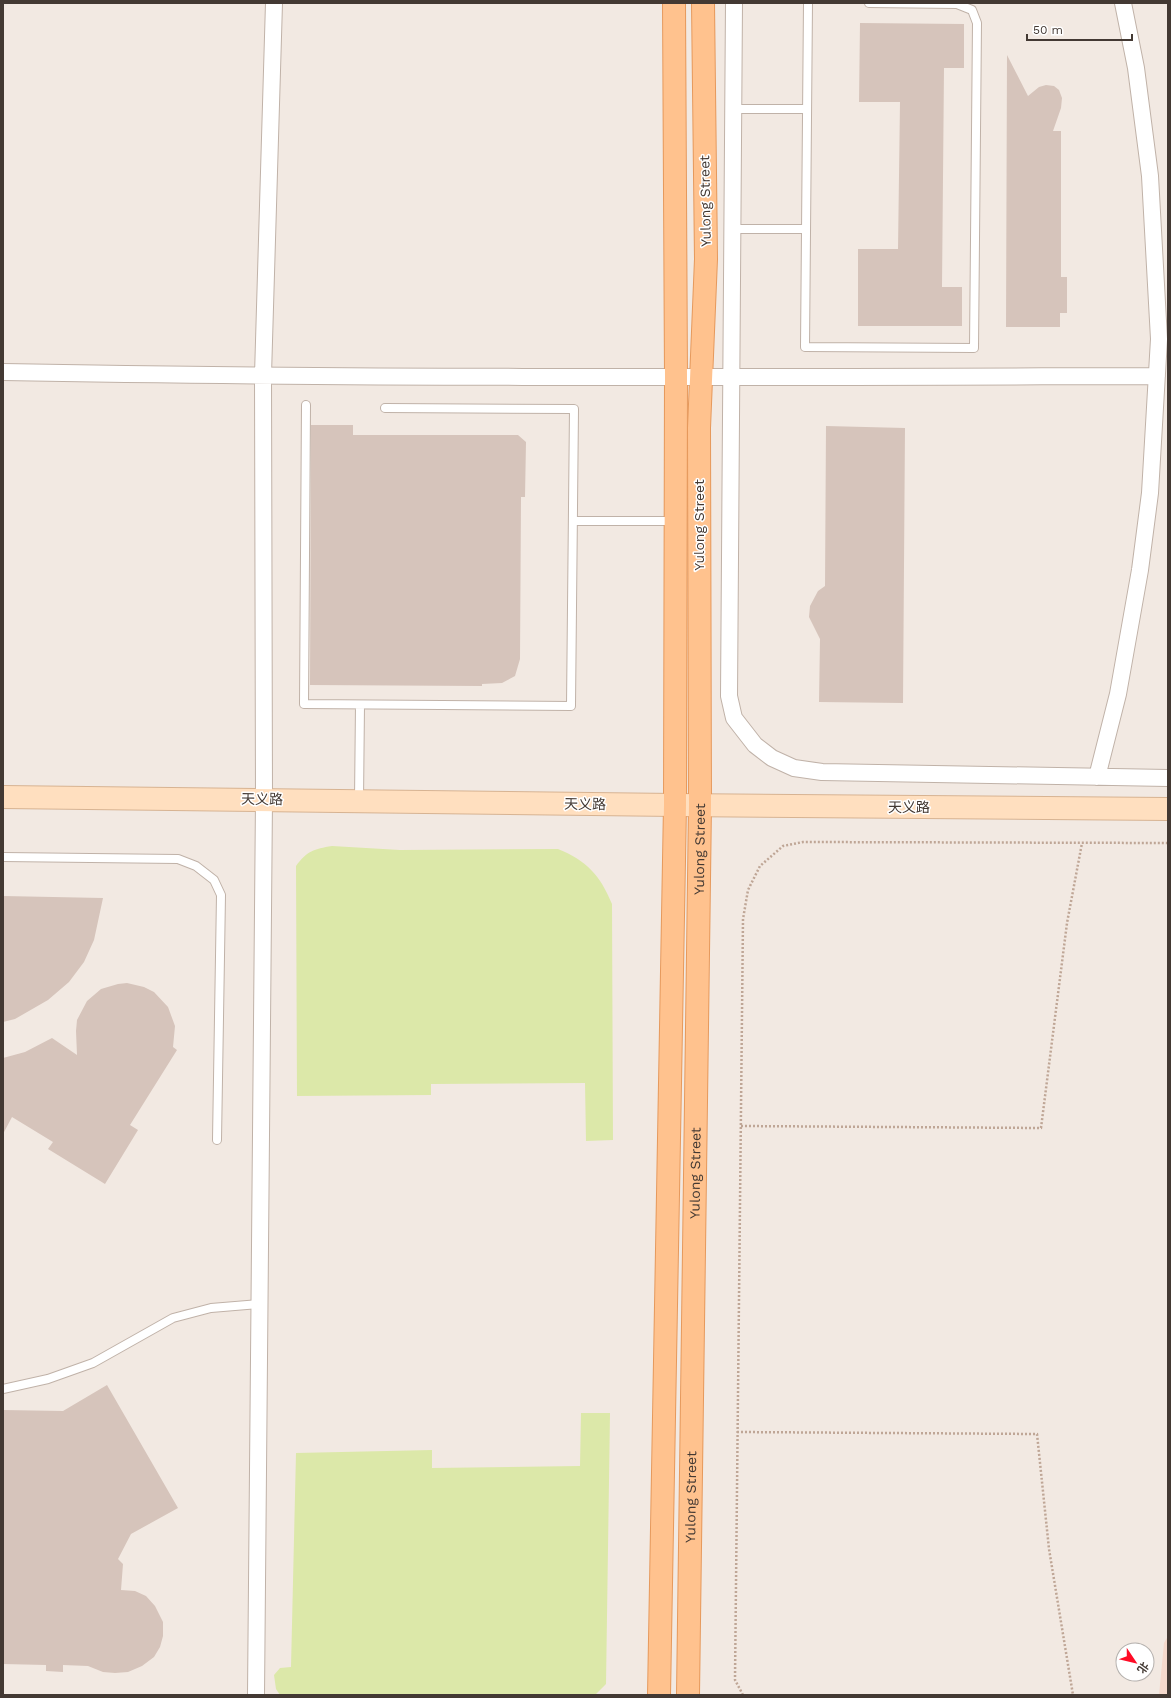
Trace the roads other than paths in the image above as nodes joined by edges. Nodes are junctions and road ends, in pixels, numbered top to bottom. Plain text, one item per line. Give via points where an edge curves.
1 (274, 3) edge
2 (674, 3) edge
3 (703, 3) edge
4 (734, 3) edge
5 (808, 3) edge
6 (869, 3) edge
7 (1123, 3) edge
8 (734, 109) junction
9 (807, 109) junction
10 (733, 229) junction
11 (806, 229) junction
12 (3, 372) edge
13 (263, 375) junction
14 (1157, 376) junction
15 (676, 377) junction
16 (701, 377) junction
17 (732, 377) junction
18 (306, 405) dead end
19 (385, 408) dead end
20 (573, 521) junction
21 (676, 521) junction
22 (360, 705) junction
23 (1097, 777) junction
24 (1168, 778) edge
25 (3, 797) edge
26 (264, 799) junction
27 (359, 801) junction
28 (675, 805) junction
29 (700, 805) junction
30 (1168, 809) edge
31 (3, 858) edge
32 (217, 1140) dead end
33 (260, 1304) junction
34 (3, 1388) edge
35 (256, 1695) edge
36 (659, 1695) edge
37 (688, 1695) edge

1 - 13 street
2 - 15 main road, Yulong Street
3 - 16 main road, Yulong Street via 706,259
4 - 8 street
5 - 9 lane
6 - 11 lane via 957,4 972,10 977,23 974,348 805,347
7 - 14 street via 1136,68 1150,176 1159,339
8 - 9 lane
8 - 10 street
9 - 11 lane
10 - 11 lane
10 - 17 street
12 - 13 street
13 - 15 street
13 - 26 street
14 - 17 street
14 - 23 street via 1150,493 1140,570 1118,694
15 - 16 street
15 - 21 main road, Yulong Street
16 - 17 street
16 - 29 main road, Yulong Street
17 - 23 street via 729,696 734,718 755,745 772,758 794,768 822,772
18 - 22 lane via 304,704
19 - 20 lane via 574,409
20 - 21 lane
20 - 22 lane via 571,706
21 - 28 main road, Yulong Street
22 - 27 lane
23 - 24 street
25 - 26 main road, 天义路
26 - 27 main road, 天义路
26 - 33 street
27 - 28 main road, 天义路
28 - 29 main road, 天义路
28 - 36 main road, Yulong Street
29 - 30 main road, 天义路
29 - 37 main road, Yulong Street
31 - 32 lane via 178,859 196,866 214,880 221,895
33 - 34 lane via 211,1308 173,1318 93,1363 48,1379
33 - 35 street

